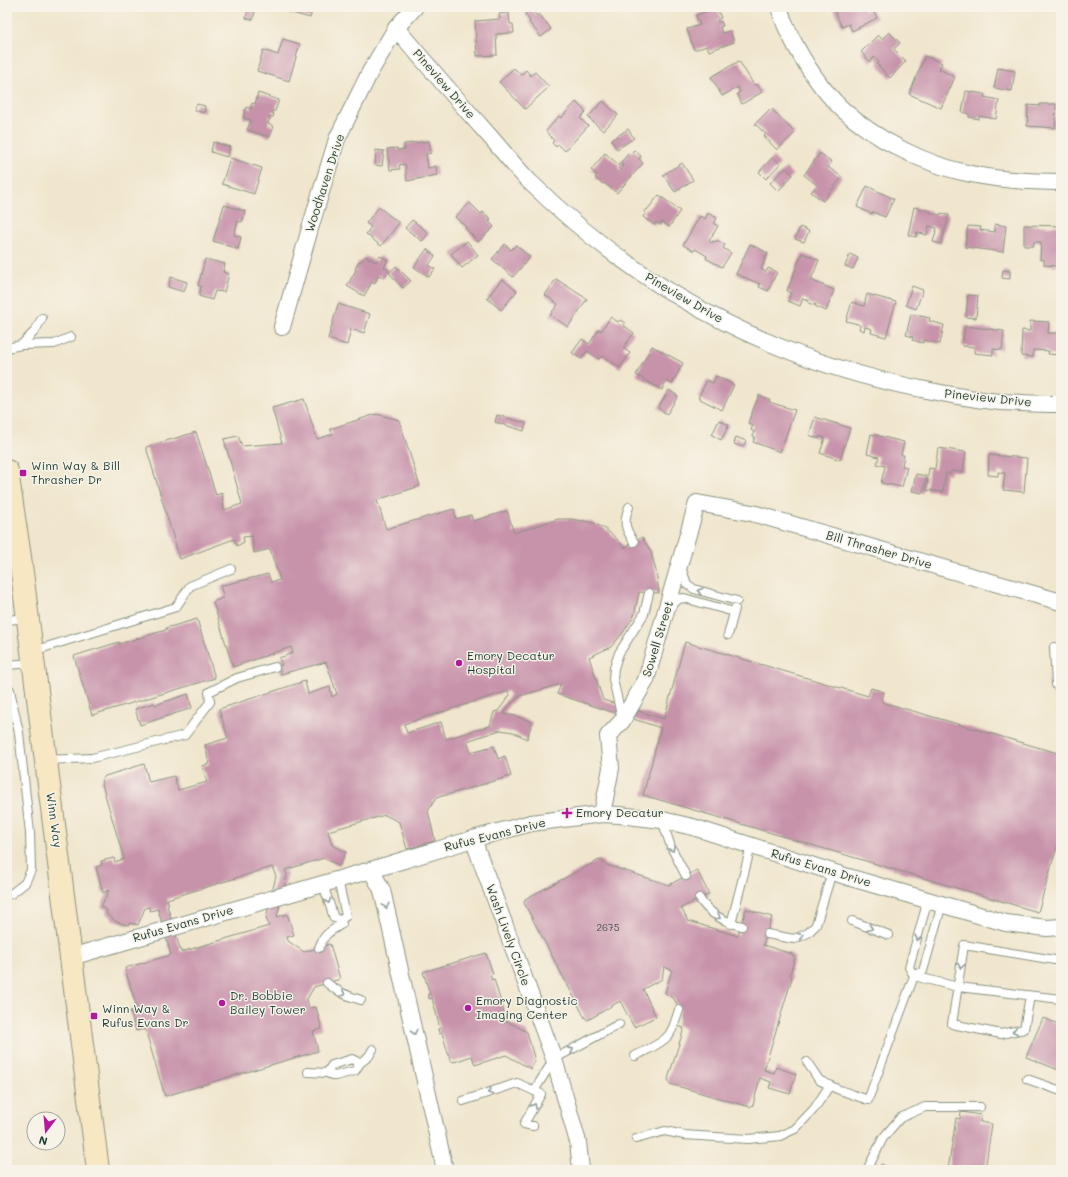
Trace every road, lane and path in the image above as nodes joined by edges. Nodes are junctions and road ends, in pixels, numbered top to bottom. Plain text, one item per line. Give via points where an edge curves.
1 (415, 7) edge
2 (779, 7) edge
3 (396, 28) junction
4 (1061, 182) edge
5 (42, 318) dead end
6 (282, 327) dead end
7 (71, 337) dead end
8 (22, 345) junction
9 (7, 348) edge
10 (1061, 404) edge
11 (7, 471) edge
12 (697, 503) joint
13 (629, 507) dead end
14 (634, 542) dead end
15 (681, 562) junction
16 (231, 569) dead end
17 (649, 593) dead end
18 (1061, 602) edge
19 (666, 611) junction
20 (734, 612) junction
21 (17, 619) edge
22 (728, 635) dead end
23 (1054, 647) dead end
24 (32, 657) junction
25 (7, 665) edge
26 (274, 667) dead end
27 (1056, 685) dead end
28 (7, 688) edge
29 (622, 721) junction
30 (45, 760) junction
31 (602, 814) junction
32 (662, 820) junction
33 (473, 838) junction
34 (751, 846) junction
35 (371, 870) junction
36 (832, 872) junction
37 (686, 876) dead end
38 (7, 895) edge
39 (700, 898) dead end
40 (935, 902) junction
41 (852, 921) dead end
42 (342, 924) dead end
43 (731, 924) junction
44 (742, 926) dead end
45 (1061, 927) edge
46 (767, 934) dead end
47 (888, 935) dead end
48 (319, 948) dead end
49 (71, 957) junction
50 (1061, 961) edge
51 (914, 976) junction
52 (327, 983) dead end
53 (958, 987) junction
54 (1030, 996) junction
55 (1061, 999) edge
56 (361, 1000) dead end
57 (679, 1010) dead end
58 (619, 1024) dead end
59 (373, 1049) dead end
60 (635, 1056) dead end
61 (554, 1059) junction
62 (807, 1062) dead end
63 (360, 1064) junction
64 (308, 1072) dead end
65 (327, 1073) junction
66 (1027, 1079) dead end
67 (830, 1085) junction
68 (534, 1091) junction
69 (1061, 1091) edge
70 (464, 1101) dead end
71 (980, 1106) dead end
72 (533, 1126) dead end
73 (636, 1139) dead end
74 (98, 1170) edge
75 (445, 1170) edge
76 (581, 1170) edge
77 (867, 1170) edge

1 - 3 street, Woodhaven Drive
2 - 4 street via 789,35 825,90 842,109 876,135 902,150 941,166 970,174 1001,179
3 - 6 street, Woodhaven Drive via 370,72 338,139 310,225
3 - 10 street, Pineview Drive via 534,186 583,230 641,273 707,314 767,342 833,367 891,384 1000,402
5 - 8 lane
7 - 8 lane via 54,344
8 - 9 lane
11 - 21 street, Winn Way
12 - 15 street, Sowell Street
12 - 18 street, Bill Thrasher Drive via 752,513
13 - 14 lane via 625,518 628,533
15 - 19 street, Sowell Street
20 -> 15 lane via 737,599 694,589 687,584
16 - 24 lane via 190,586 176,607
17 - 29 lane via 644,614 619,653 614,668 613,679
19 - 20 lane via 673,603 684,598
19 - 29 street, Sowell Street via 646,680
20 - 22 lane
21 - 24 street, Winn Way
23 - 27 lane
24 - 25 lane
24 - 30 street, Winn Way
26 - 30 lane via 237,678 209,692 210,702 185,735 92,758
28 - 38 lane via 10,690 19,733 30,833 31,870 25,883
29 - 31 street, Sowell Street via 608,736 611,768
30 - 49 street, Winn Way
31 - 32 street, Rufus Evans Drive
31 - 33 street, Rufus Evans Drive via 531,823
32 - 34 street, Rufus Evans Drive
32 -> 37 lane via 671,847
33 - 35 street, Rufus Evans Drive
33 - 61 street, Wash Lively Circle
34 - 36 street, Rufus Evans Drive
34 - 43 lane
35 - 49 street, Rufus Evans Drive
35 -> 75 street via 382,890
36 - 40 street, Rufus Evans Drive
46 -> 36 lane via 794,939 816,926
39 -> 43 lane via 713,914
40 - 45 street, Rufus Evans Drive via 1006,923 1047,928
40 -> 51 lane via 909,967
40 - 51 lane via 923,971
41 -> 47 lane
42 - 48 lane via 328,932
43 - 44 lane
49 - 74 street, Winn Way
50 -> 53 lane via 964,945
51 - 53 lane
51 - 67 lane via 868,1100
52 -> 56 lane via 334,990
53 - 54 lane
54 -> 53 lane via 1024,1029 1001,1034 952,1024
54 - 55 lane
57 - 60 lane via 668,1036
61 -> 58 lane
59 - 63 lane
61 - 68 lane
61 - 76 street, Wash Lively Circle via 578,1142
62 - 67 lane via 819,1080
63 - 65 lane via 355,1071 348,1073 335,1076
63 - 65 lane via 352,1059 332,1065
64 - 65 lane
66 - 69 lane
67 - 73 lane via 814,1109 795,1129 780,1136 748,1139 665,1131
68 -> 70 lane via 517,1083
72 -> 68 lane via 524,1124 541,1094
71 - 77 lane via 925,1107 900,1118 883,1138

